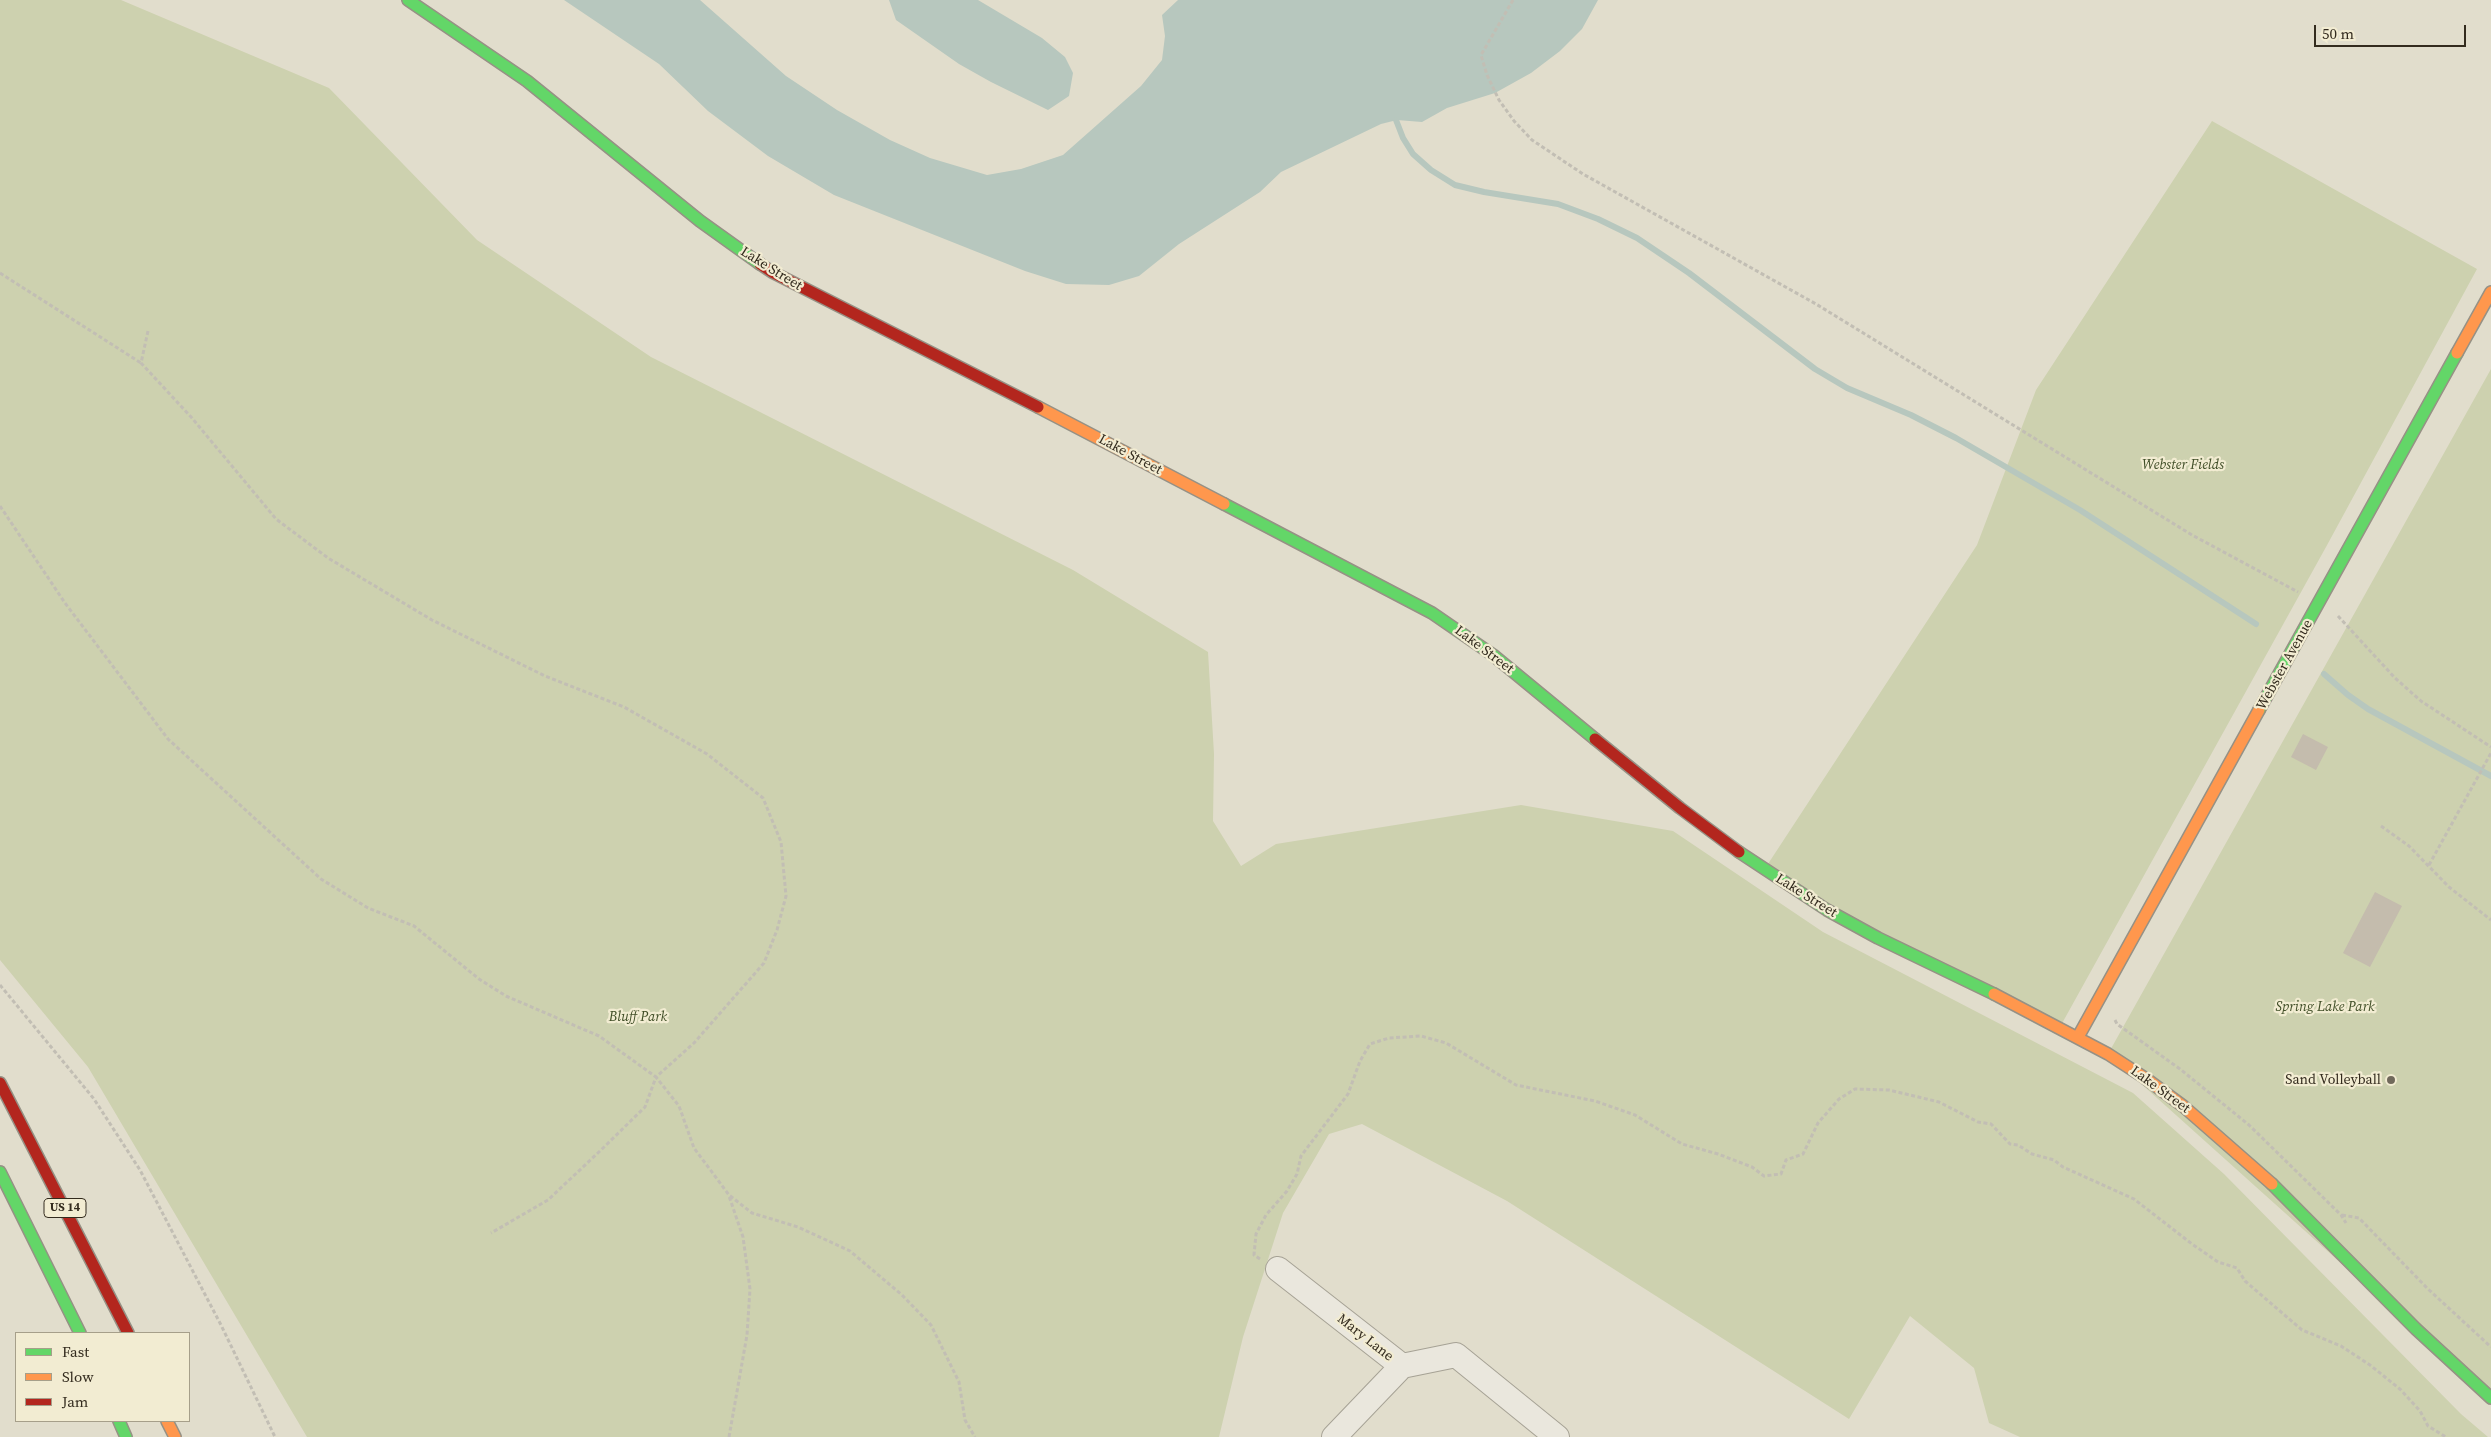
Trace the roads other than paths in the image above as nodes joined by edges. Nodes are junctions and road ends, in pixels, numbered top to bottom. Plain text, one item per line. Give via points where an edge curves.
1 (408, 0) edge
2 (2491, 292) edge
3 (2078, 1037) junction
4 (0, 1084) edge
5 (0, 1172) edge
6 (1278, 1268) road end
7 (80, 1332) edge
8 (127, 1332) edge
9 (1402, 1366) junction
10 (2491, 1398) edge
11 (119, 1422) edge
12 (168, 1422) edge
13 (126, 1437) edge
14 (175, 1437) edge
15 (1334, 1437) edge
16 (1557, 1437) edge

1 - 3 main road, Lake Street via 527,81 700,221 772,272 1432,613 1493,655 1680,808 1764,870 1878,938
2 - 3 main road, Webster Avenue
3 - 10 main road, Lake Street via 2146,1078 2216,1132 2416,1329
4 - 8 main road, US 14
5 - 7 main road, US 14
6 - 9 street, Mary Lane
9 - 15 street
9 - 16 street, Mary Lane via 1456,1355
11 - 13 main road
12 - 14 main road

